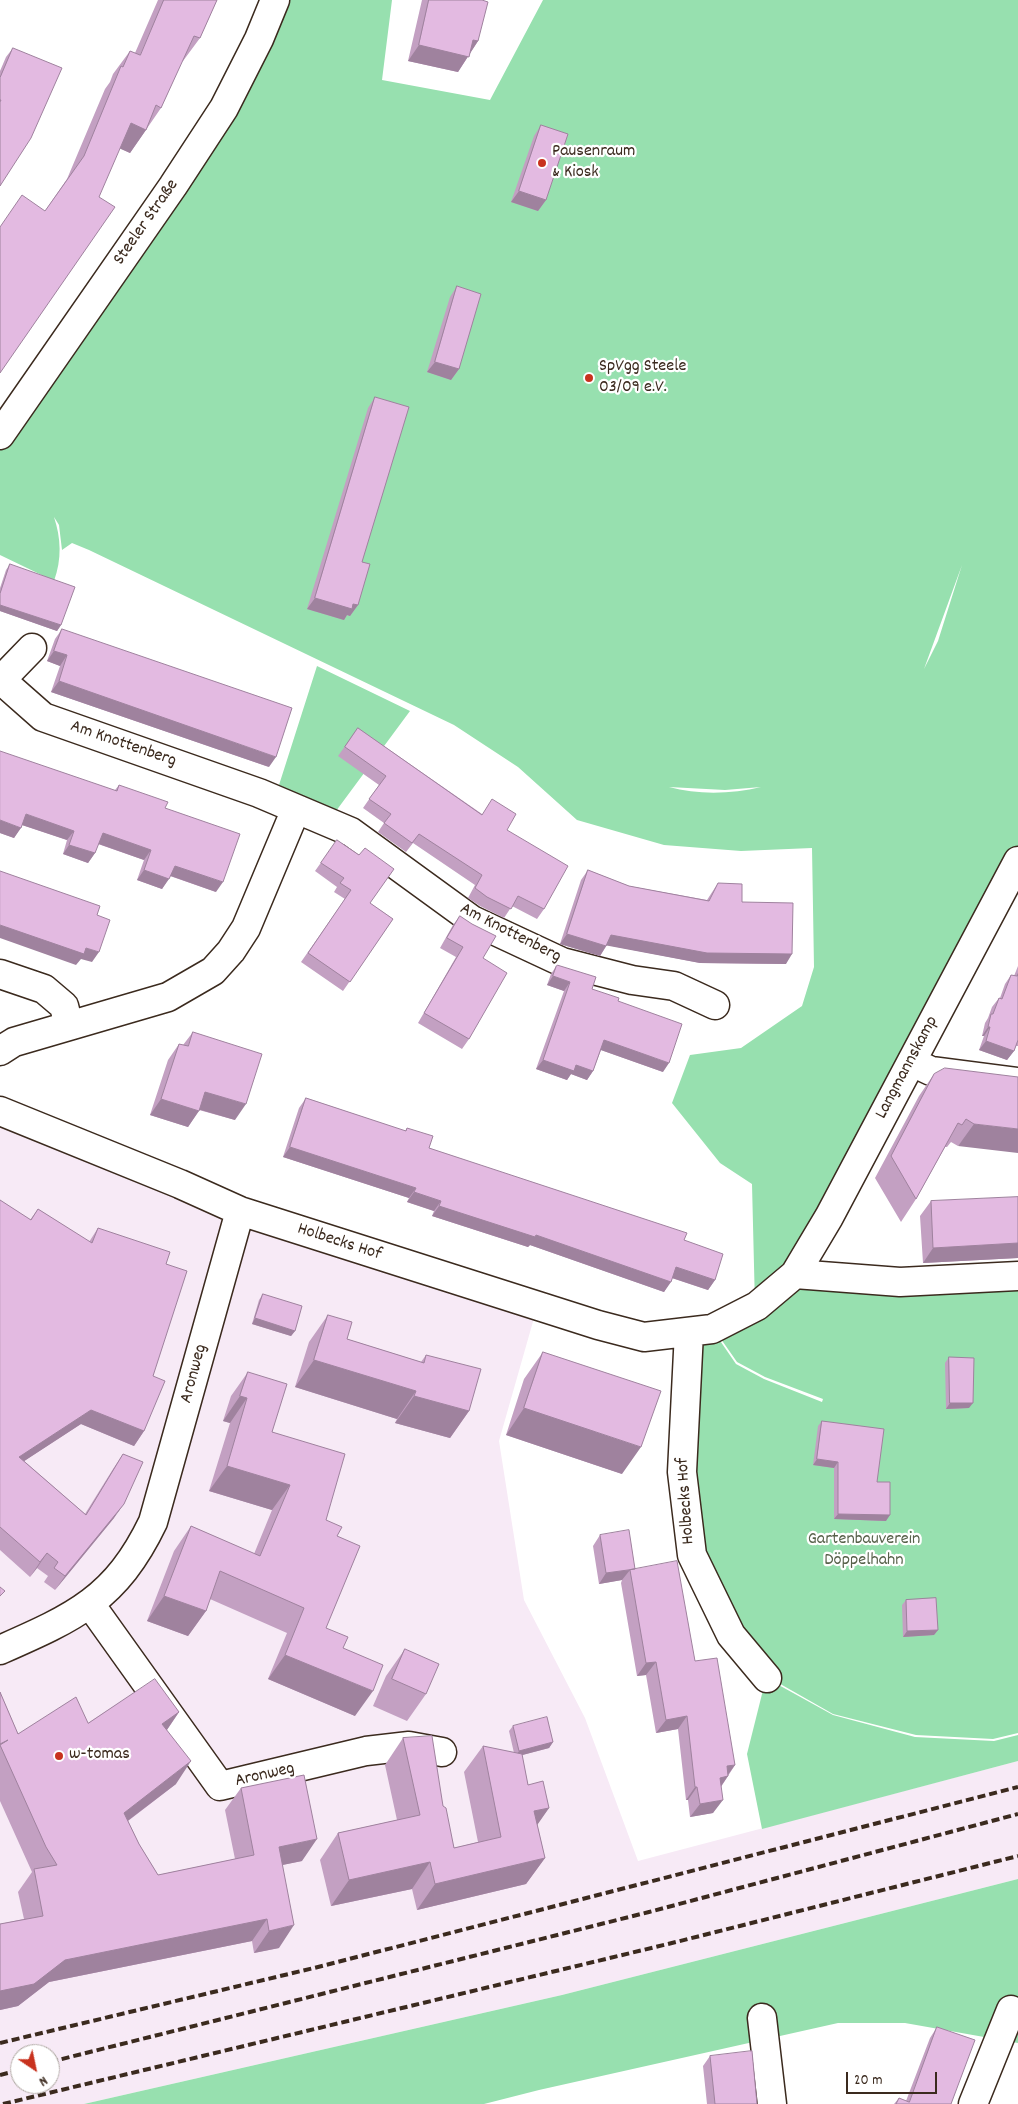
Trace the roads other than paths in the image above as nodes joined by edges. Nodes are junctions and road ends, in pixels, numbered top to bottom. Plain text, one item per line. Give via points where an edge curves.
1 (275, 0) edge
2 (0, 435) edge
3 (32, 648) dead end
4 (296, 809) junction
5 (1018, 861) edge
6 (0, 974) edge
7 (715, 1005) dead end
8 (69, 1026) junction
9 (0, 1051) edge
10 (912, 1062) junction
11 (1018, 1082) edge
12 (0, 1111) edge
13 (240, 1211) junction
14 (795, 1274) junction
15 (1018, 1276) edge
16 (689, 1332) junction
17 (90, 1604) junction
18 (0, 1650) edge
19 (767, 1678) dead end
20 (442, 1752) dead end
21 (1010, 2010) dead end
22 (762, 2018) dead end
23 (772, 2104) edge
24 (973, 2104) edge

1 - 2 street, Steeler Straße via 224,108
3 - 4 street, Am Knottenberg via 1,680 44,717
4 - 7 street, Am Knottenberg via 351,832 472,920 562,962 632,980 674,986
4 - 8 street via 246,928 213,971 168,997
5 - 10 street, Langmannskamp
6 - 8 street via 44,989 64,1006
8 - 9 street via 14,1042
10 - 11 street via 931,1071
10 - 14 street, Langmannskamp
12 - 13 street, Holbecks Hof
13 - 16 street, Holbecks Hof via 598,1325 644,1337
13 - 17 street, Aronweg via 154,1522 129,1566
14 - 15 street via 900,1282
14 - 16 street, Holbecks Hof via 757,1306 712,1329
16 - 19 street, Holbecks Hof via 682,1472 692,1555 731,1635
17 - 18 street, Aronweg via 69,1618
17 - 20 street, Aronweg via 220,1786 366,1751 409,1746
21 - 24 street
22 - 23 street

